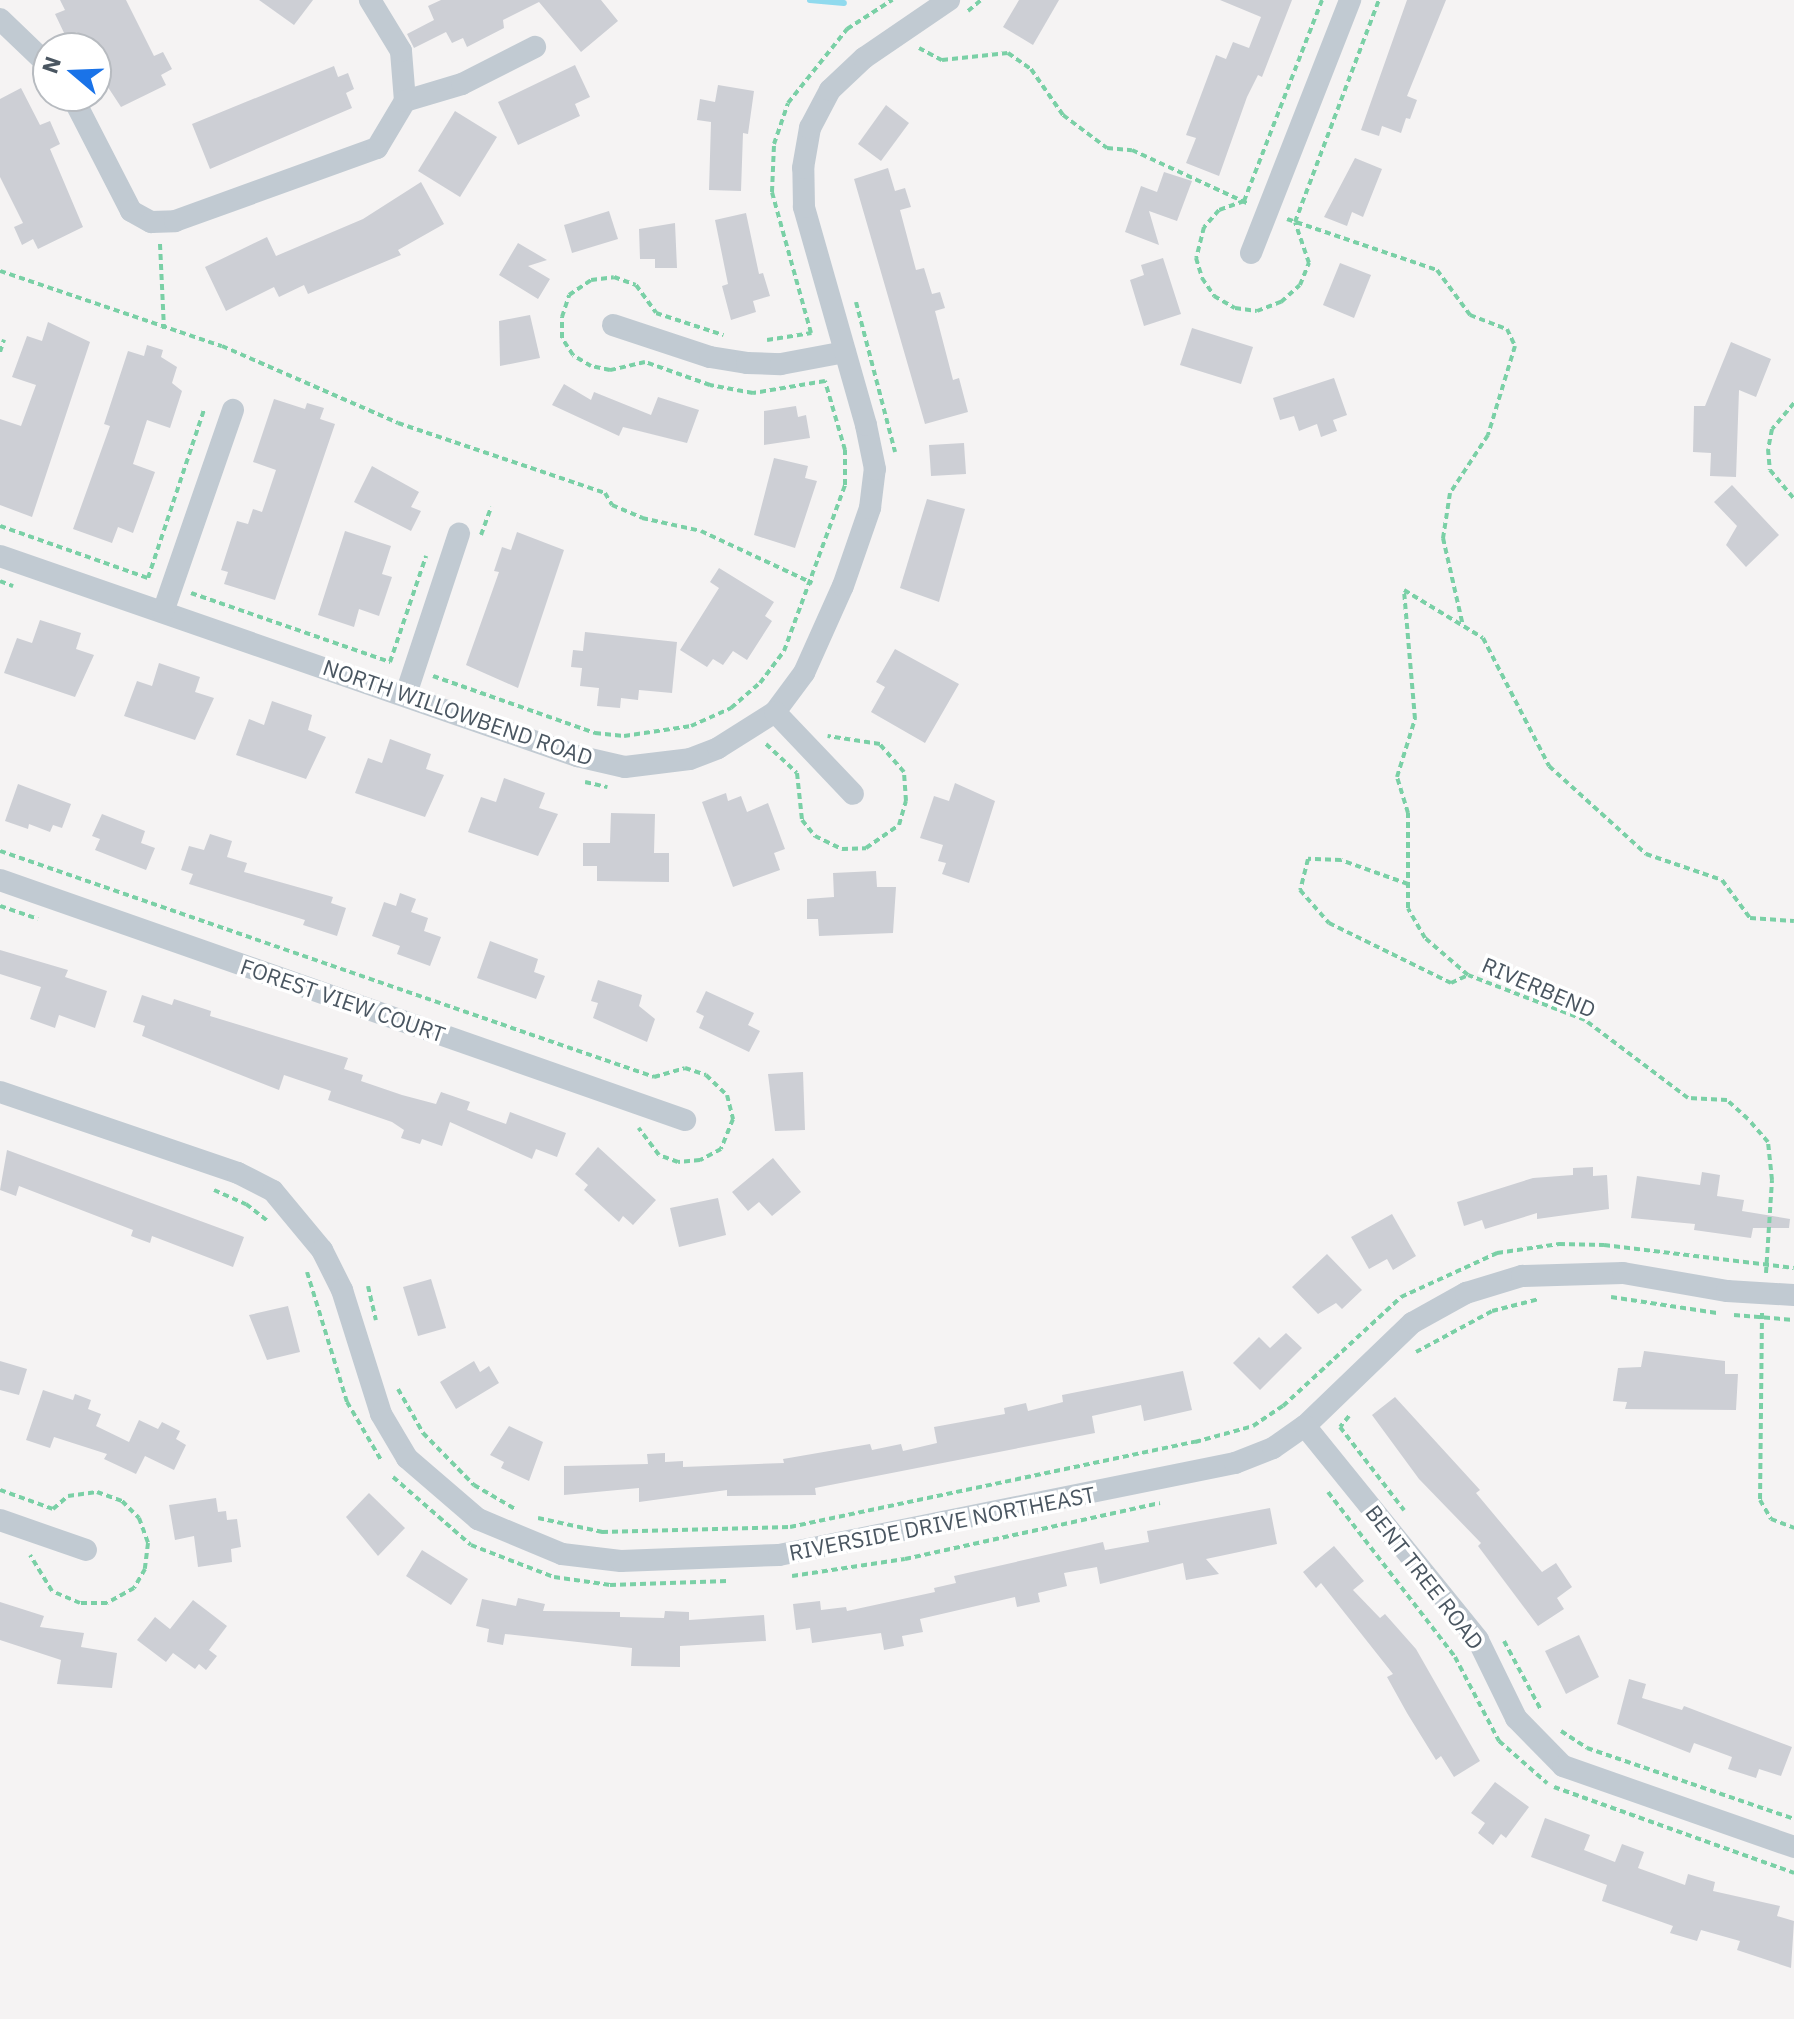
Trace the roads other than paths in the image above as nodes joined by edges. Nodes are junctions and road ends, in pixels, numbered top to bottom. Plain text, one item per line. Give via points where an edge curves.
1 (370, 0) edge
2 (1350, 0) edge
3 (956, 8) edge
4 (0, 19) edge
5 (535, 47) dead end
6 (32, 50) edge
7 (405, 101) junction
8 (79, 112) edge
9 (1251, 253) dead end
10 (613, 325) dead end
11 (845, 352) junction
12 (233, 410) dead end
13 (459, 534) dead end
14 (0, 556) edge
15 (163, 612) junction
16 (406, 694) junction
17 (775, 712) junction
18 (853, 794) dead end
19 (0, 880) edge
20 (0, 1092) edge
21 (685, 1120) dead end
22 (1794, 1295) edge
23 (1305, 1426) junction
24 (0, 1520) edge
25 (86, 1550) dead end
26 (1794, 1847) edge

1 - 7 street via 401,51
2 - 9 street
3 - 11 street, NORTH WILLOWBEND ROAD via 864,58 830,90 810,128 804,207
4 - 6 street
5 - 7 street via 462,84
7 - 8 street via 377,148 280,186 161,221 131,211 118,196
10 - 11 street via 710,357 747,363 781,364
11 - 17 street, NORTH WILLOWBEND ROAD via 875,469 870,508 804,673
12 - 15 street
13 - 16 street
14 - 15 street, NORTH WILLOWBEND ROAD
15 - 16 street, NORTH WILLOWBEND ROAD
16 - 17 street, NORTH WILLOWBEND ROAD via 577,756 625,767 690,759
17 - 18 street
19 - 21 street, FOREST VIEW COURT
20 - 23 street, RIVERSIDE DRIVE NORTHEAST via 238,1173 273,1191 329,1263 381,1414 407,1458 478,1519 562,1554 692,1559 838,1547 1235,1463 1273,1448
22 - 23 street, RIVERSIDE DRIVE NORTHEAST via 1623,1273 1522,1276 1466,1293 1412,1323
23 - 26 street, BENT TREE ROAD via 1478,1640 1516,1718 1563,1766
24 - 25 street

